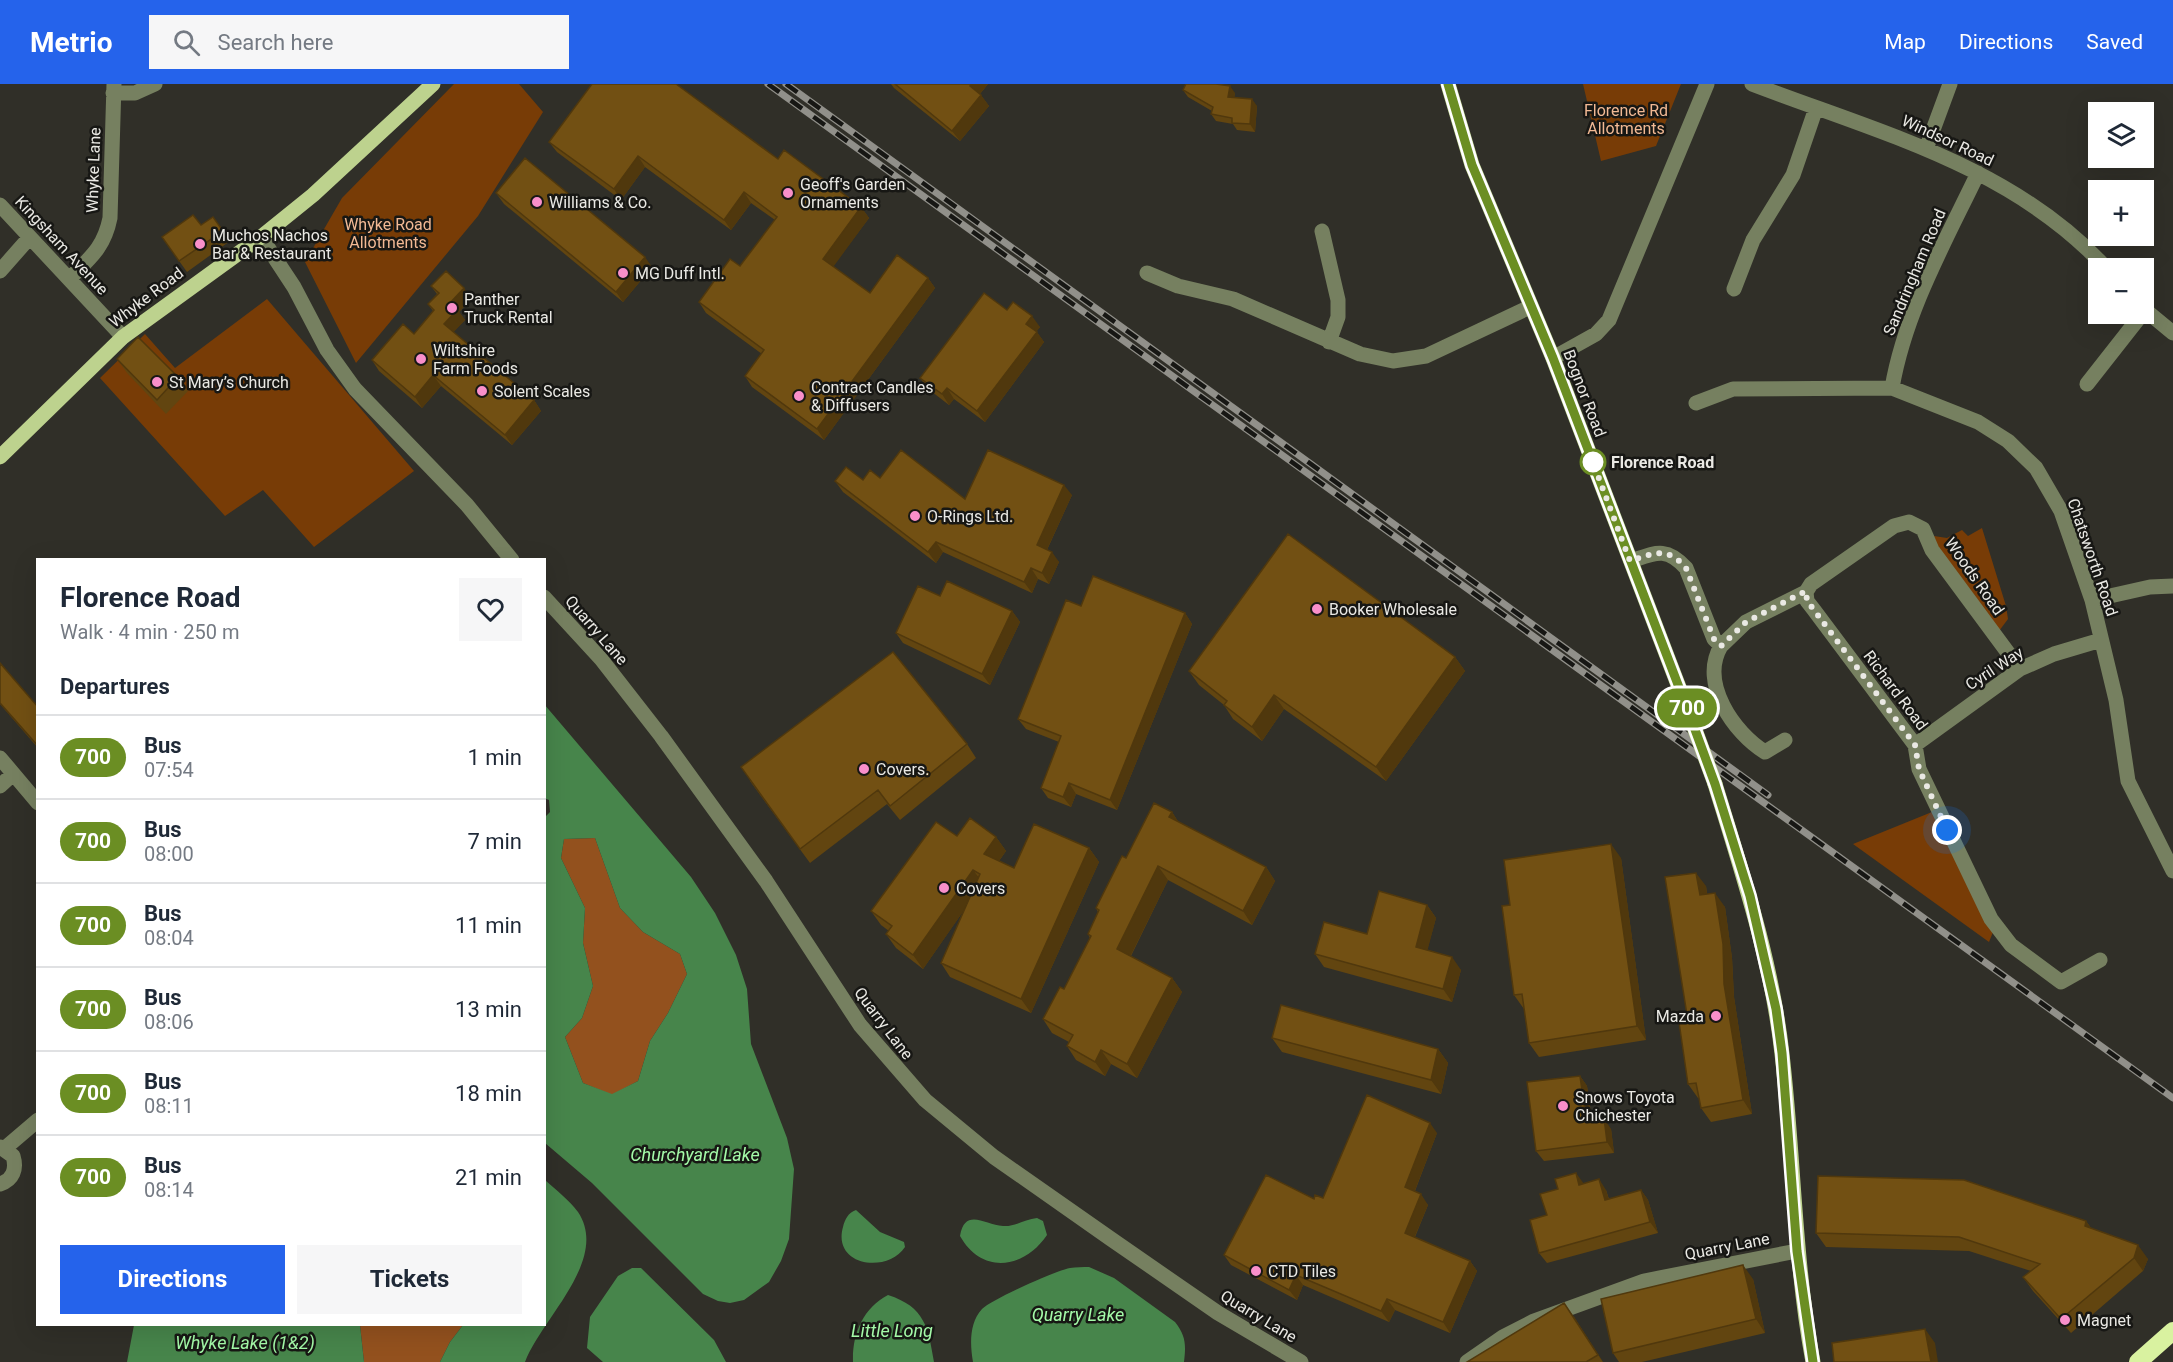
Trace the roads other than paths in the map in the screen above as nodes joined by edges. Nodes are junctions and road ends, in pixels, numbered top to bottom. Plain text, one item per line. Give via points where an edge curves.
1 (155, 84) edge
2 (433, 84) edge
3 (1448, 84) edge
4 (1707, 84) edge
5 (1752, 84) edge
6 (1950, 84) edge
7 (114, 89) edge
8 (1816, 108) junction
9 (1926, 149) junction
10 (1978, 173) junction
11 (0, 205) edge
12 (1322, 231) dead end
13 (30, 237) junction
14 (261, 237) junction
15 (2097, 258) edge
16 (0, 272) edge
17 (1147, 273) dead end
18 (69, 279) junction
19 (1734, 289) dead end
20 (1530, 307) junction
21 (2154, 319) edge
22 (2133, 324) edge
23 (2173, 333) edge
24 (123, 337) junction
25 (1329, 342) junction
26 (1553, 358) junction
27 (2086, 384) dead end
28 (1892, 388) junction
29 (1696, 403) dead end
30 (0, 457) edge
31 (510, 558) edge
32 (1630, 561) junction
33 (2173, 586) edge
34 (1806, 591) junction
35 (546, 599) edge
36 (2092, 600) junction
37 (2101, 640) junction
38 (1721, 646) junction
39 (2020, 669) junction
40 (1785, 740) dead end
41 (1915, 745) junction
42 (0, 758) edge
43 (13, 774) junction
44 (0, 786) edge
45 (36, 801) edge
46 (2173, 871) edge
47 (2100, 960) dead end
48 (36, 1122) edge
49 (2, 1148) edge
50 (0, 1184) edge
51 (1797, 1251) junction
52 (2173, 1331) edge
53 (1301, 1362) edge
54 (1467, 1362) edge
55 (1813, 1362) edge
56 (2138, 1362) edge

1 - 7 street via 135,93
2 - 14 main road, Whyke Road via 313,195
3 - 20 main road, Bognor Road via 1472,165
4 - 26 street via 1609,320 1596,334
5 - 8 street, Windsor Road
6 - 9 street
7 - 18 street, Whyke Lane via 106,237
8 - 9 street, Windsor Road
8 - 19 street via 1793,175 1753,240
9 - 10 street, Windsor Road
10 - 15 street, Windsor Road via 2035,205
10 - 28 street, Sandringham Road via 1914,310 1897,357
11 - 13 street, Kingsham Avenue
12 - 25 street via 1338,300 1338,317
13 - 16 street
13 - 18 street, Kingsham Avenue
14 - 24 main road, Whyke Road
14 - 31 street via 294,286 327,350 355,389 467,505
17 - 25 street via 1178,286 1233,299
18 - 24 street, Kingsham Avenue
20 - 25 street via 1426,356 1393,361
20 - 26 main road, Bognor Road
21 - 23 street
22 - 27 street
24 - 30 main road, Whyke Road
26 - 32 main road, Bognor Road
28 - 29 street, Chatsworth Road via 1733,389
28 - 36 street, Chatsworth Road via 1978,422 2008,441 2036,468 2061,511
32 - 38 street via 1656,552 1666,552 1680,561 1714,639
32 - 51 main road, Bognor Road, bridge via 1715,784 1750,896 1782,1053
33 - 36 street
34 - 38 street, Woods Road via 1746,622
34 - 39 street, Woods Road via 1894,526 1909,522 1923,529 1932,550
34 - 41 street, Richard Road via 1807,601
35 - 53 street, Quarry Lane via 601,658 661,736 766,881 860,1024 925,1100 994,1157 1218,1313
36 - 37 street, Chatsworth Road
37 - 39 street, Cyril Way
37 - 46 street, Chatsworth Road via 2116,700 2128,781
38 - 40 street via 1714,661 1714,676 1737,727 1765,752
39 - 41 street, Cyril Way
41 - 47 street, Richard Road via 1919,769 1954,844 1991,919 2011,945 2061,982
42 - 43 street
43 - 44 street
43 - 45 street
48 - 49 street
49 - 50 street via 12,1156 15,1166 10,1179
51 - 54 street, Quarry Lane via 1644,1281 1534,1321
51 - 55 main road, Bognor Road
52 - 56 highway

